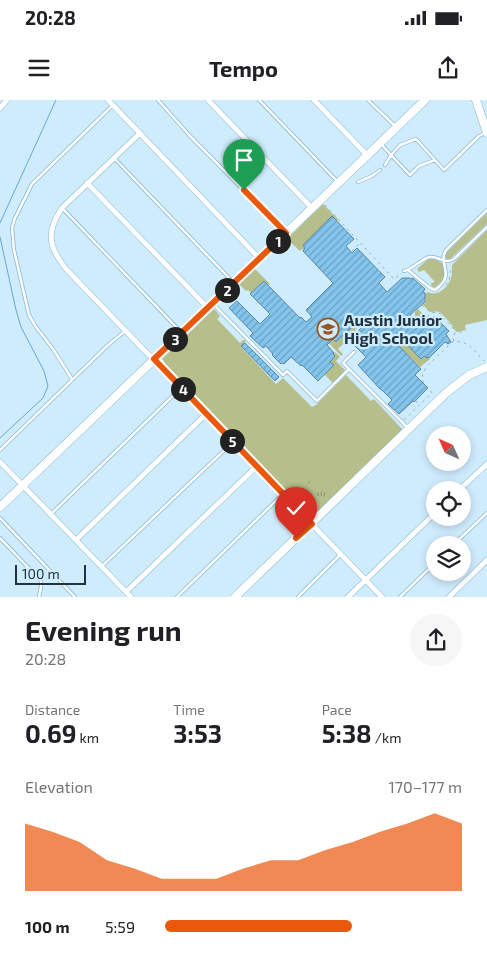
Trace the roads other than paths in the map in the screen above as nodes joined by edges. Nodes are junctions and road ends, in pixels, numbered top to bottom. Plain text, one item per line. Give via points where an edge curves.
1 (7, 100) edge
2 (108, 100) edge
3 (158, 100) edge
4 (208, 100) edge
5 (259, 100) edge
6 (314, 100) edge
7 (368, 100) edge
8 (425, 100) edge
9 (476, 100) edge
10 (113, 105) junction
11 (0, 108) edge
12 (396, 128) junction
13 (140, 133) junction
14 (487, 133) edge
15 (380, 143) junction
16 (367, 155) junction
17 (391, 155) junction
18 (114, 158) junction
19 (435, 160) junction
20 (384, 166) dead end
21 (380, 170) dead end
22 (338, 182) junction
23 (358, 182) dead end
24 (87, 183) junction
25 (62, 208) junction
26 (312, 208) junction
27 (487, 210) edge
28 (487, 227) edge
29 (286, 233) junction
30 (259, 258) junction
31 (443, 261) junction
32 (234, 283) junction
33 (210, 306) junction
34 (126, 330) junction
35 (181, 333) junction
36 (354, 352) dead end
37 (154, 359) junction
38 (487, 365) edge
39 (350, 370) junction
40 (72, 380) junction
41 (181, 388) junction
42 (206, 414) junction
43 (409, 429) junction
44 (233, 442) junction
45 (0, 450) edge
46 (0, 462) edge
47 (487, 464) edge
48 (257, 466) junction
49 (469, 481) edge
50 (23, 485) junction
51 (284, 494) junction
52 (0, 507) edge
53 (487, 513) edge
54 (51, 514) junction
55 (0, 518) edge
56 (426, 522) edge
57 (312, 524) junction
58 (463, 536) edge
59 (0, 538) edge
60 (76, 540) junction
61 (341, 554) junction
62 (487, 560) edge
63 (102, 566) junction
64 (426, 571) edge
65 (366, 580) junction
66 (126, 592) junction
67 (39, 596) edge
68 (75, 596) edge
69 (131, 596) edge
70 (177, 596) edge
71 (235, 596) edge
72 (298, 596) edge
73 (348, 596) edge
74 (382, 596) edge
75 (400, 596) edge
76 (449, 596) edge

1 - 11 street
2 - 10 street
3 - 29 lane
4 - 26 street
5 - 22 lane
6 - 16 street
7 - 12 lane
8 - 12 street
9 - 14 street
10 - 13 street
10 - 40 lane via 32,184 12,228 29,315
12 - 15 street
13 - 18 street
13 - 30 street
14 - 19 lane via 478,136 444,170
15 - 16 street
15 - 17 lane
16 - 22 street
17 - 19 lane via 410,175 419,166
17 - 19 lane via 400,145 416,139
17 - 20 lane
18 - 24 street
18 - 32 lane
21 - 23 lane
22 - 26 street
24 - 25 street
24 - 33 street
25 - 34 street via 53,223 51,240 54,252
25 - 35 lane
26 - 29 street
27 - 31 lane via 446,250
28 - 31 lane via 454,259
29 - 30 street
30 - 32 street
31 - 31 lane via 446,276 435,290 405,272 429,257
32 - 33 street
33 - 35 street
33 - 39 lane via 283,375 287,371 317,401
34 - 37 street
34 - 40 lane
35 - 37 street
36 - 39 lane via 343,363
37 - 41 street
37 - 50 street
38 - 43 street via 464,378
39 - 43 lane
40 - 45 lane
41 - 42 street
41 - 54 lane
42 - 44 street
42 - 60 street
43 - 57 street
44 - 48 street
44 - 63 lane
46 - 50 street
47 - 49 street
48 - 51 street
48 - 66 street
50 - 52 street
50 - 54 street
51 - 57 street
51 - 70 lane
53 - 58 lane
54 - 60 street
55 - 68 lane
56 - 65 street
57 - 61 street
57 - 71 street
59 - 67 lane via 41,581
60 - 63 street
61 - 65 street
61 - 72 lane
62 - 76 street
63 - 66 street
64 - 75 lane
65 - 73 street
65 - 74 street
66 - 69 street

